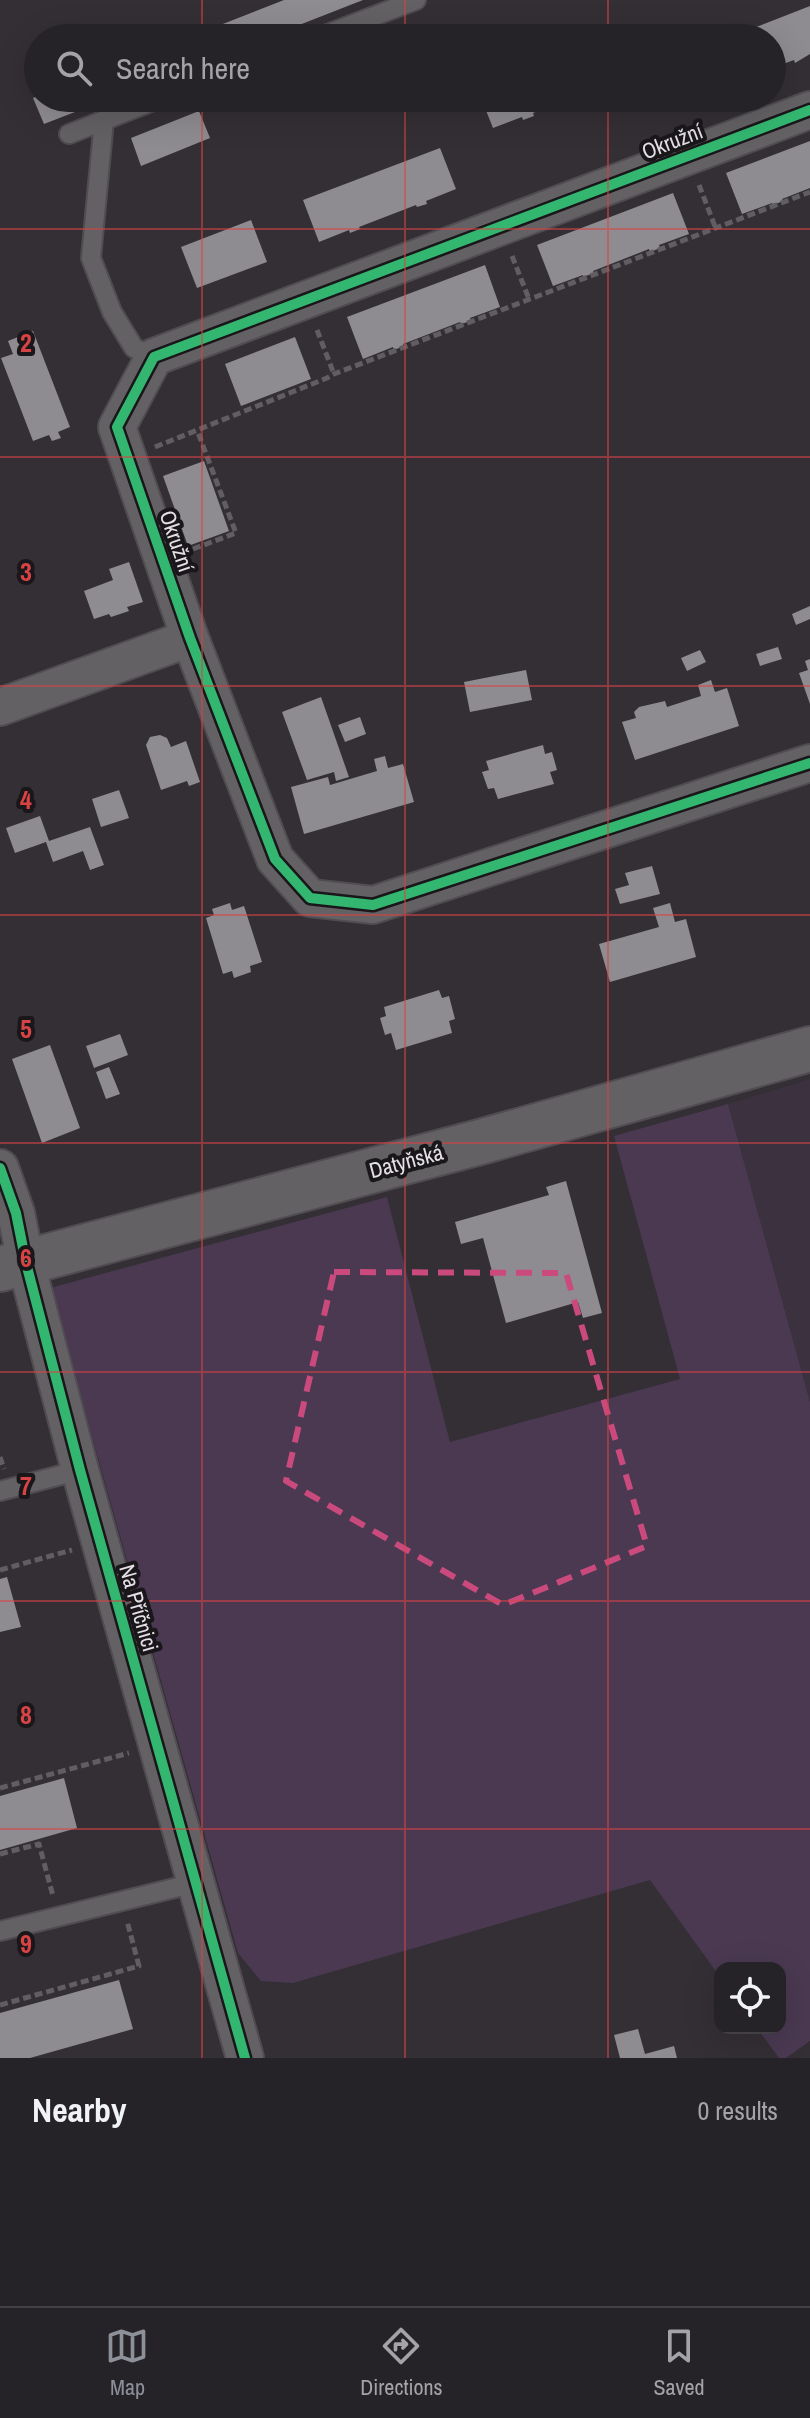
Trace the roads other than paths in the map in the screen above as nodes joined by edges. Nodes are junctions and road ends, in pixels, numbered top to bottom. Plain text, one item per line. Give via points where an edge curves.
1 (416, 0) edge
2 (353, 24) edge
3 (810, 110) edge
4 (125, 112) edge
5 (104, 120) junction
6 (69, 134) dead end
7 (154, 357) junction
8 (190, 638) junction
9 (0, 707) edge
10 (810, 763) edge
11 (810, 1049) edge
12 (0, 1168) edge
13 (13, 1266) edge
14 (80, 1470) junction
15 (0, 1491) edge
16 (195, 1883) junction
17 (0, 1931) edge
18 (245, 2058) edge

1 - 2 lane
3 - 7 street, Okružní
4 - 5 lane
5 - 6 lane
5 - 7 lane via 91,258 112,312 134,348
7 - 8 street, Okružní via 117,427
8 - 9 street
8 - 10 street, Okružní via 275,859 310,898 373,905
11 - 13 main road, Datyňská
12 - 13 street, Na Příčnici via 16,1213
13 - 14 street, Na Příčnici
14 - 15 lane
14 - 16 street, Na Příčnici
16 - 17 lane
16 - 18 street, Na Příčnici

